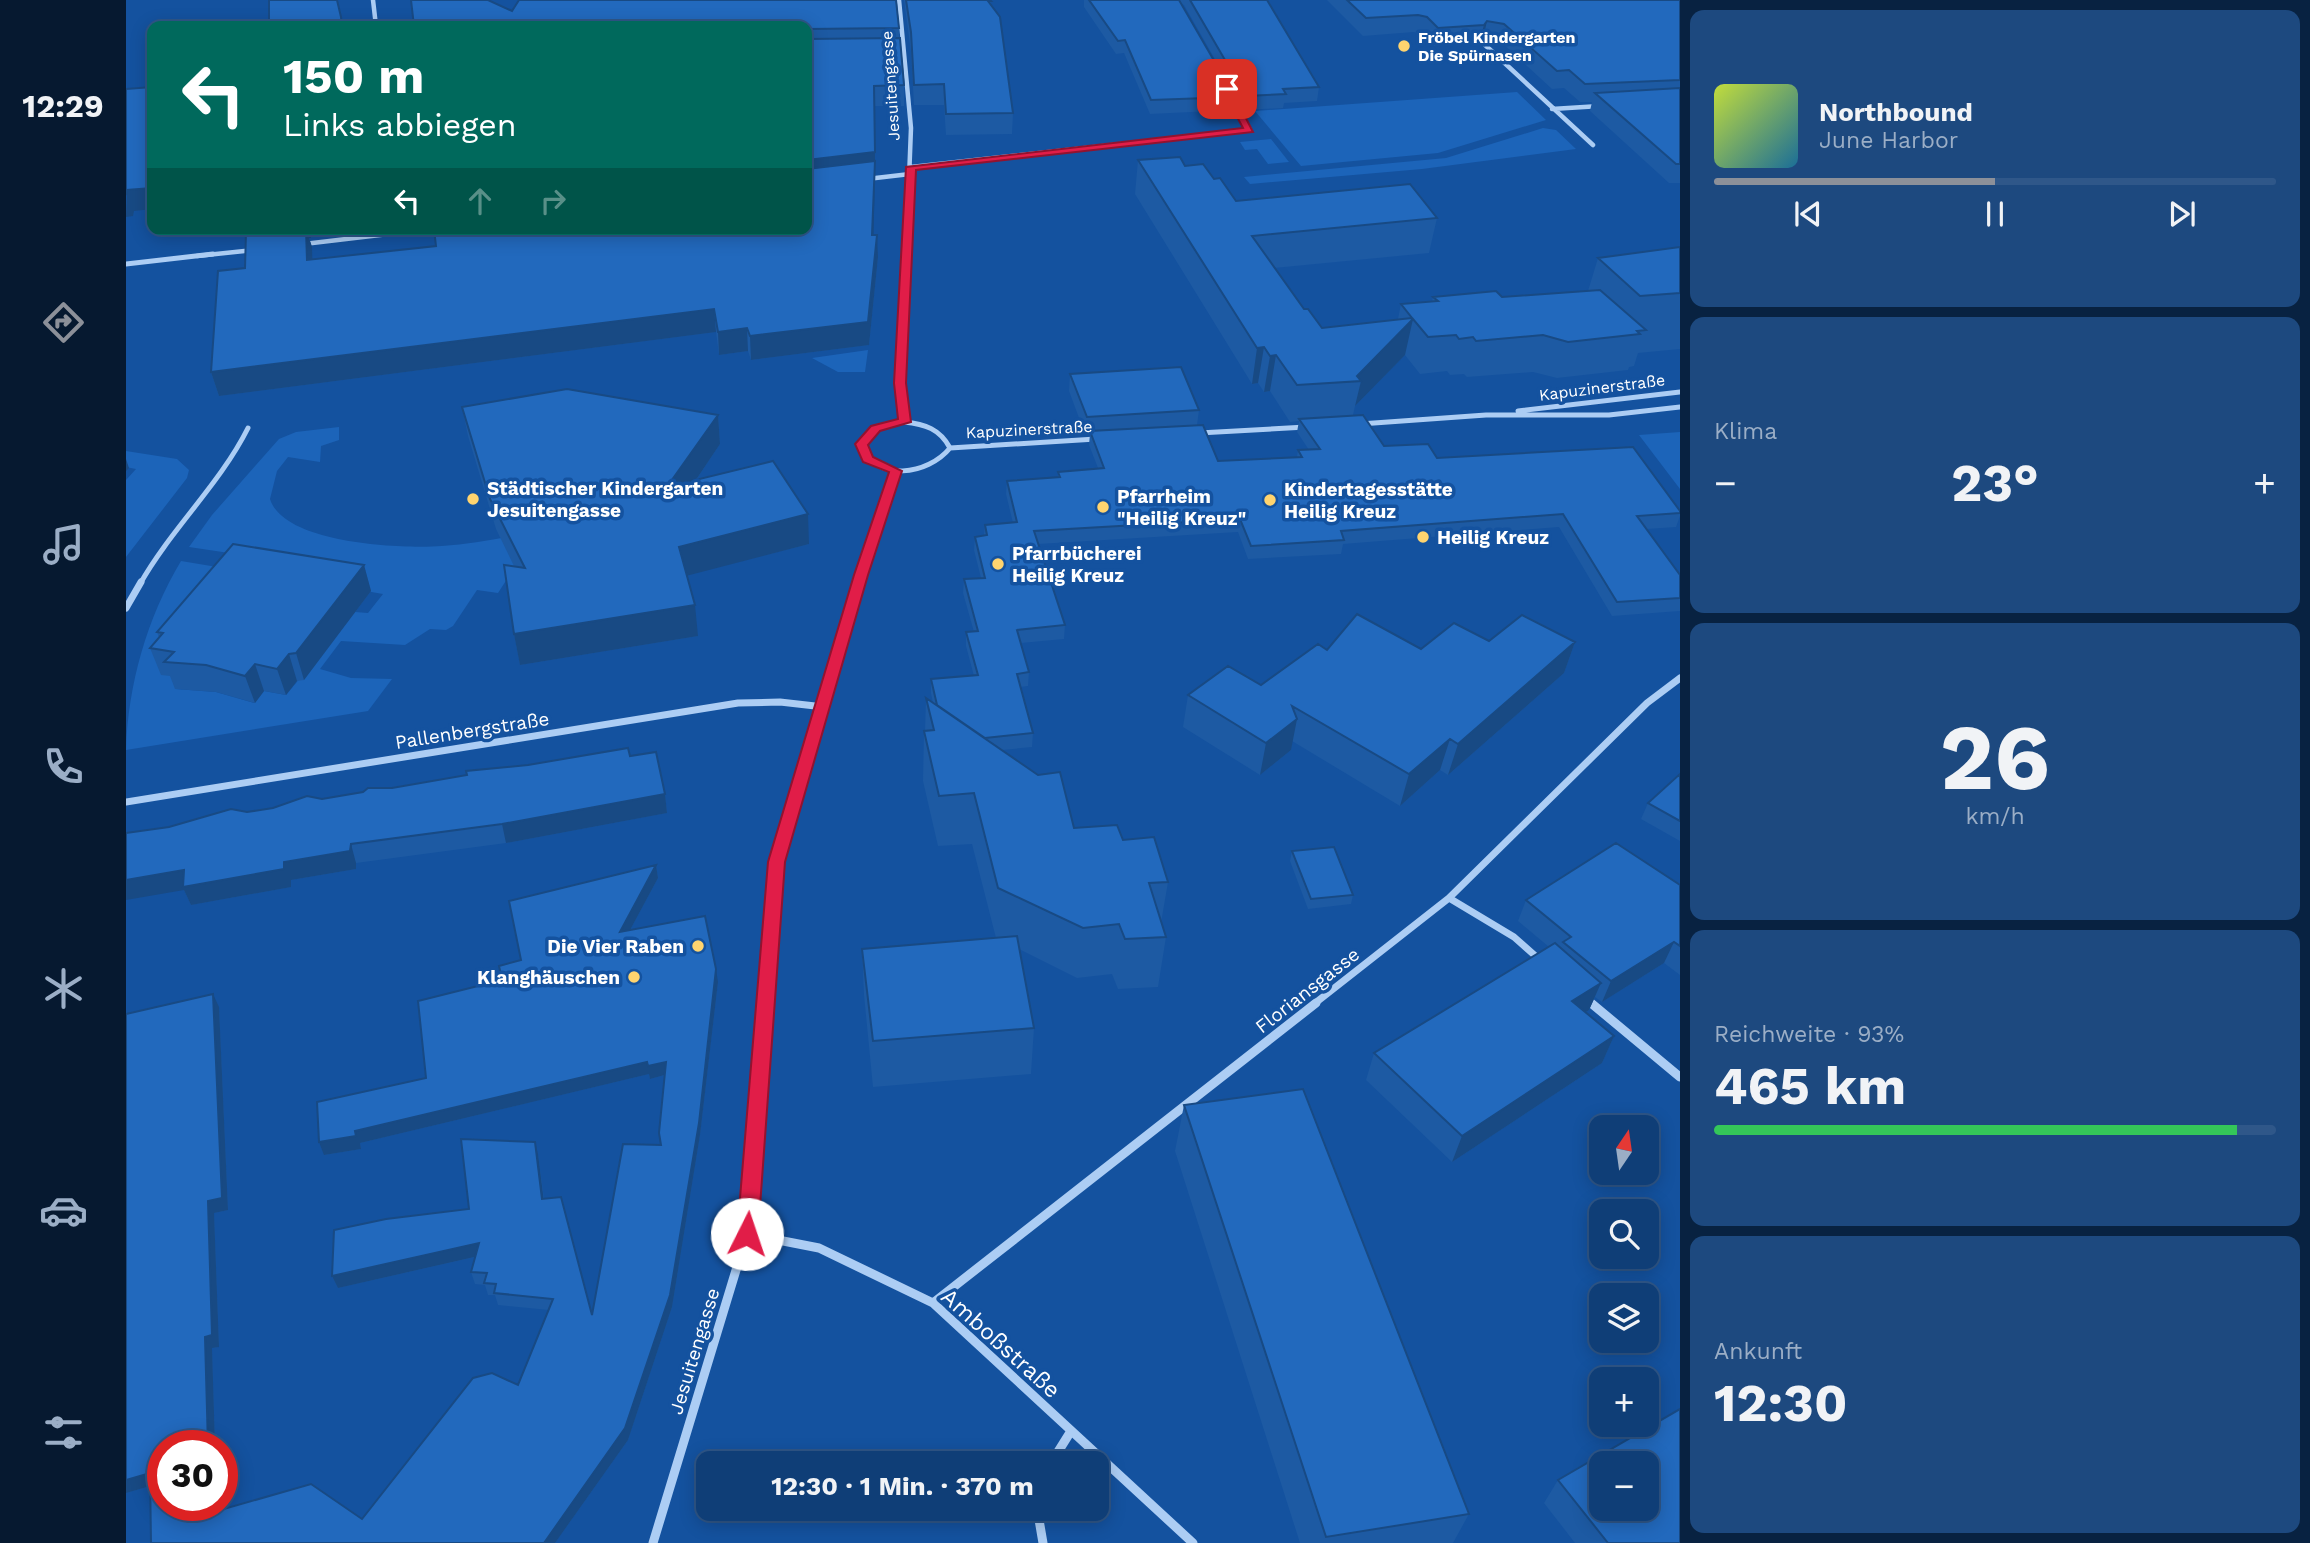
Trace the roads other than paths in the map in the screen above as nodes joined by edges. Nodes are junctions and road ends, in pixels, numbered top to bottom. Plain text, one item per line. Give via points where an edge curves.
1 (373, 0) edge
2 (899, 0) edge
3 (375, 21) edge
4 (1484, 44) edge
5 (894, 53) edge
6 (906, 53) junction
7 (1224, 85) edge
8 (1603, 106) edge
9 (1552, 109) junction
10 (1593, 145) dead end
11 (911, 167) junction
12 (911, 174) junction
13 (859, 180) edge
14 (379, 235) edge
15 (300, 244) edge
16 (260, 249) edge
17 (126, 264) edge
18 (1680, 392) edge
19 (1680, 407) edge
20 (1486, 415) junction
21 (904, 422) junction
22 (1357, 424) edge
23 (1316, 426) edge
24 (248, 428) dead end
25 (1192, 434) edge
26 (1109, 439) edge
27 (950, 448) junction
28 (896, 471) junction
29 (126, 608) edge
30 (1680, 678) edge
31 (824, 707) junction
32 (126, 802) edge
33 (1449, 898) junction
34 (1545, 963) edge
35 (1576, 990) edge
36 (1680, 1077) edge
37 (747, 1234) junction
38 (933, 1303) junction
39 (1070, 1431) junction
40 (1058, 1451) edge
41 (1039, 1521) edge
42 (653, 1543) edge
43 (1043, 1543) edge
44 (1193, 1543) edge

1 - 3 street
2 - 6 street, Jesuitengasse
4 - 9 street
5 - 6 street
6 - 11 street, Jesuitengasse
7 - 11 street via 1250,130
8 - 9 street
9 - 10 street
11 - 12 street, Jesuitengasse
12 - 13 street
12 - 21 street, Jesuitengasse via 900,383
14 - 15 street
16 - 17 street
18 - 20 street, Kapuzinerstraße
19 - 20 street, Kapuzinerstraße via 1609,415
20 - 22 street, Kapuzinerstraße
21 - 27 street via 937,429
21 - 28 street via 875,428 861,444 868,459
23 - 25 street
24 - 29 street via 238,448 159,550
26 - 27 street, Kapuzinerstraße
27 - 28 street via 938,463
28 - 31 street, Jesuitengasse
30 - 33 street, Floriansgasse via 1647,703
31 - 32 street, Pallenbergstraße via 738,703
31 - 37 street, Jesuitengasse via 776,862
33 - 34 street via 1514,937
33 - 38 street, Floriansgasse
35 - 36 street
37 - 38 street, Amboßstraße via 819,1248
37 - 42 street, Jesuitengasse
38 - 39 street, Amboßstraße
39 - 40 street
39 - 44 street, Amboßstraße
41 - 43 street

